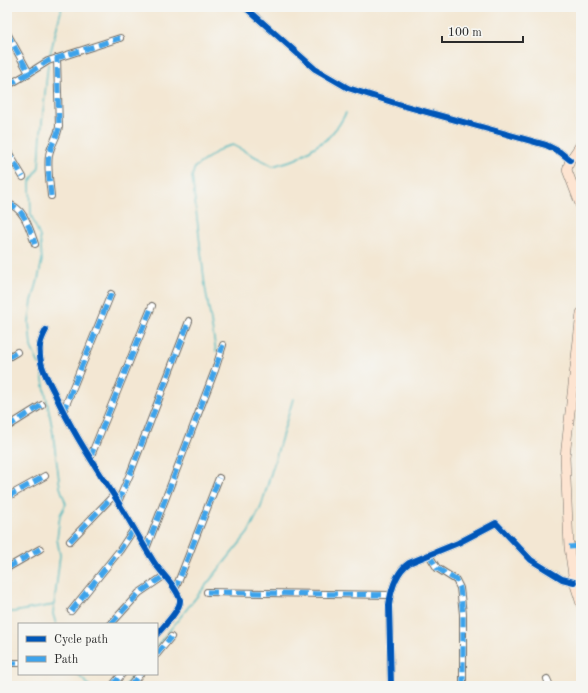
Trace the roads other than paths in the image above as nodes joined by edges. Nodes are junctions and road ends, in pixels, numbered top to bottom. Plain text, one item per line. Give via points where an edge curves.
1 (245, 7) edge
2 (7, 33) edge
3 (120, 38) dead end
4 (57, 58) junction
5 (29, 73) junction
6 (7, 86) edge
7 (580, 149) edge
8 (7, 150) edge
9 (570, 160) junction
10 (23, 177) dead end
11 (51, 196) dead end
12 (7, 204) edge
13 (581, 207) edge
14 (35, 244) dead end
15 (112, 294) dead end
16 (152, 306) dead end
17 (581, 313) edge
18 (189, 321) dead end
19 (46, 330) dead end
20 (223, 345) dead end
21 (17, 352) dead end
22 (7, 358) edge
23 (42, 405) dead end
24 (63, 412) junction
25 (7, 427) edge
26 (90, 458) junction
27 (45, 476) dead end
28 (219, 478) dead end
29 (114, 495) junction
30 (7, 497) edge
31 (118, 502) junction
32 (134, 529) junction
33 (70, 541) dead end
34 (581, 546) edge
35 (569, 547) junction
36 (40, 549) dead end
37 (146, 549) junction
38 (429, 555) junction
39 (7, 568) edge
40 (164, 576) junction
41 (574, 582) junction
42 (175, 590) junction
43 (207, 592) dead end
44 (391, 595) junction
45 (581, 604) edge
46 (70, 611) dead end
47 (112, 623) edge
48 (158, 633) edge
49 (171, 637) dead end
50 (158, 653) edge
51 (7, 663) edge
52 (18, 663) edge
53 (121, 675) edge
54 (139, 675) edge
55 (547, 679) dead end
56 (112, 686) edge
57 (130, 686) edge
58 (391, 686) edge
59 (463, 686) edge
60 (550, 686) edge

1 - 9 street via 315,69 348,88 546,145
2 - 5 street
3 - 4 street
4 - 5 street
4 - 11 street via 59,127 58,137 49,158
5 - 6 street
7 - 9 street
8 - 10 street
9 - 13 street via 568,175
12 - 14 street via 12,204 27,220
15 - 24 street
16 - 26 street
17 - 35 street via 565,456
18 - 31 street
19 - 24 street via 39,344 40,360
20 - 37 street
21 - 22 street
23 - 25 street
24 - 26 street
26 - 29 street
27 - 30 street
28 - 42 street
29 - 31 street
29 - 33 street
31 - 32 street
32 - 37 street
32 - 46 street
34 - 35 street
35 - 41 street
36 - 39 street
37 - 40 street
38 - 41 street via 496,523 531,560
38 - 44 street via 409,563 402,569
38 - 59 street via 438,568 456,580 460,588 463,614
40 - 42 street
40 - 47 street via 139,593
41 - 45 street
42 - 48 street via 180,600 179,607
43 - 44 street
44 - 58 street
49 - 50 street
51 - 52 street
53 - 56 street
54 - 57 street
55 - 60 street

